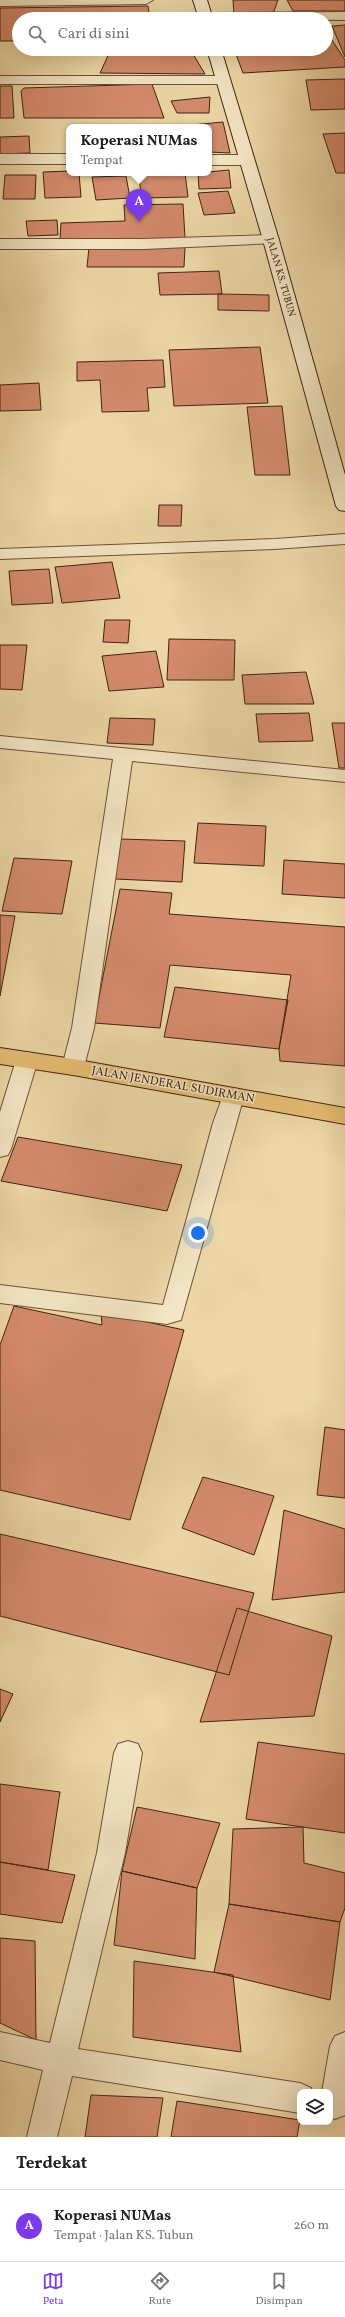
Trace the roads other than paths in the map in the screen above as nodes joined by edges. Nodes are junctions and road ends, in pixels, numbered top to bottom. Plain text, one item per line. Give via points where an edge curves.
1 (146, 0) edge
2 (200, 0) edge
3 (0, 2) edge
4 (204, 12) edge
5 (333, 16) edge
6 (345, 16) edge
7 (216, 56) edge
8 (0, 80) edge
9 (223, 80) junction
10 (0, 159) edge
11 (66, 159) edge
12 (212, 160) edge
13 (246, 160) junction
14 (271, 240) junction
15 (0, 244) edge
16 (342, 482) edge
17 (345, 506) edge
18 (345, 539) edge
19 (0, 554) edge
20 (0, 742) edge
21 (123, 755) junction
22 (345, 776) edge
23 (0, 1056) edge
24 (27, 1060) junction
25 (73, 1067) junction
26 (233, 1096) junction
27 (345, 1116) edge
28 (0, 1149) edge
29 (0, 1294) edge
30 (128, 1753) dead end
31 (0, 2046) edge
32 (345, 2046) edge
33 (60, 2060) junction
34 (297, 2098) edge
35 (337, 2104) edge
36 (42, 2137) edge

1 - 3 street
2 - 4 street
5 - 6 street
7 - 9 street, JALAN KS. TUBUN
8 - 9 street
9 - 13 street, JALAN KS. TUBUN
10 - 11 street
12 - 13 street
13 - 14 street, JALAN KS. TUBUN
14 - 15 street via 144,244
14 - 16 street, JALAN KS. TUBUN
16 - 17 street, JALAN KS. TUBUN
18 - 19 lane
20 - 21 street
21 - 22 street
21 - 25 street via 83,1028
23 - 24 main road, JALAN JENDERAL SUDIRMAN
24 - 25 main road, JALAN JENDERAL SUDIRMAN
24 - 28 street
25 - 26 main road, JALAN JENDERAL SUDIRMAN
26 - 27 main road, JALAN JENDERAL SUDIRMAN
26 - 29 street via 173,1313 167,1315
30 - 33 street via 111,1853
31 - 33 street
32 - 35 street
33 - 34 street
33 - 36 street

